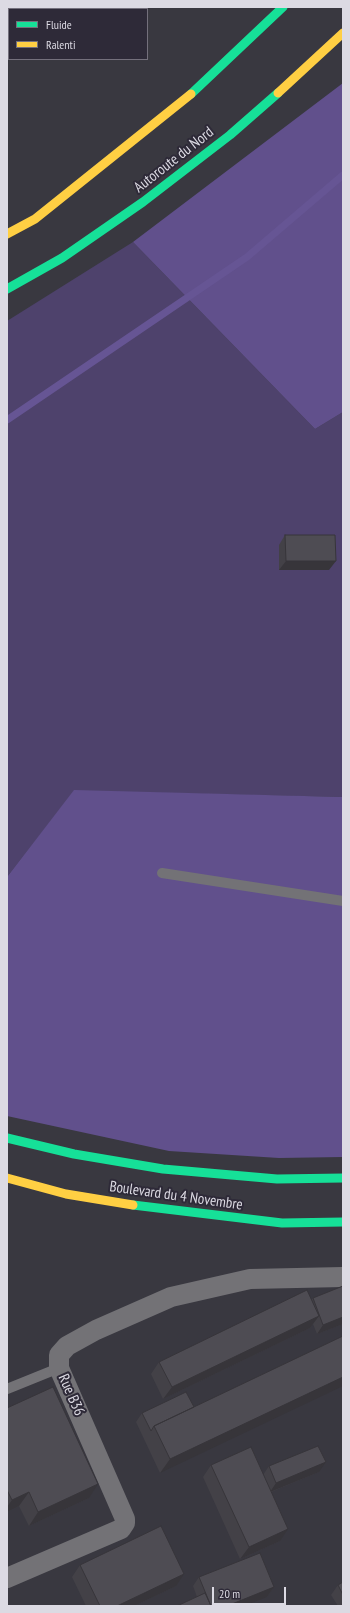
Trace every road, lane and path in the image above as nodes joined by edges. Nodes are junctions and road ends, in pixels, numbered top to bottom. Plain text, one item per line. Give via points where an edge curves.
1 (283, 7) edge
2 (343, 33) edge
3 (7, 234) edge
4 (7, 289) edge
5 (162, 873) dead end
6 (343, 901) edge
7 (7, 1138) edge
8 (7, 1178) edge
9 (343, 1178) edge
10 (343, 1222) edge
11 (343, 1277) edge
12 (59, 1368) junction
13 (7, 1389) edge
14 (7, 1578) edge

1 - 3 main road via 198,88 35,219
2 - 4 main road, Autoroute du Nord via 230,135 143,202 62,258
5 - 6 lane
7 - 9 main road, Boulevard du 4 Novembre via 74,1154 163,1169 277,1179
8 - 10 main road, Boulevard du 4 Novembre via 66,1194 156,1209 282,1224
11 - 12 street, Rue B36 via 250,1279 171,1297 96,1330 67,1346 59,1356
12 - 13 lane
12 - 14 street, Rue B36 via 125,1523 121,1529

